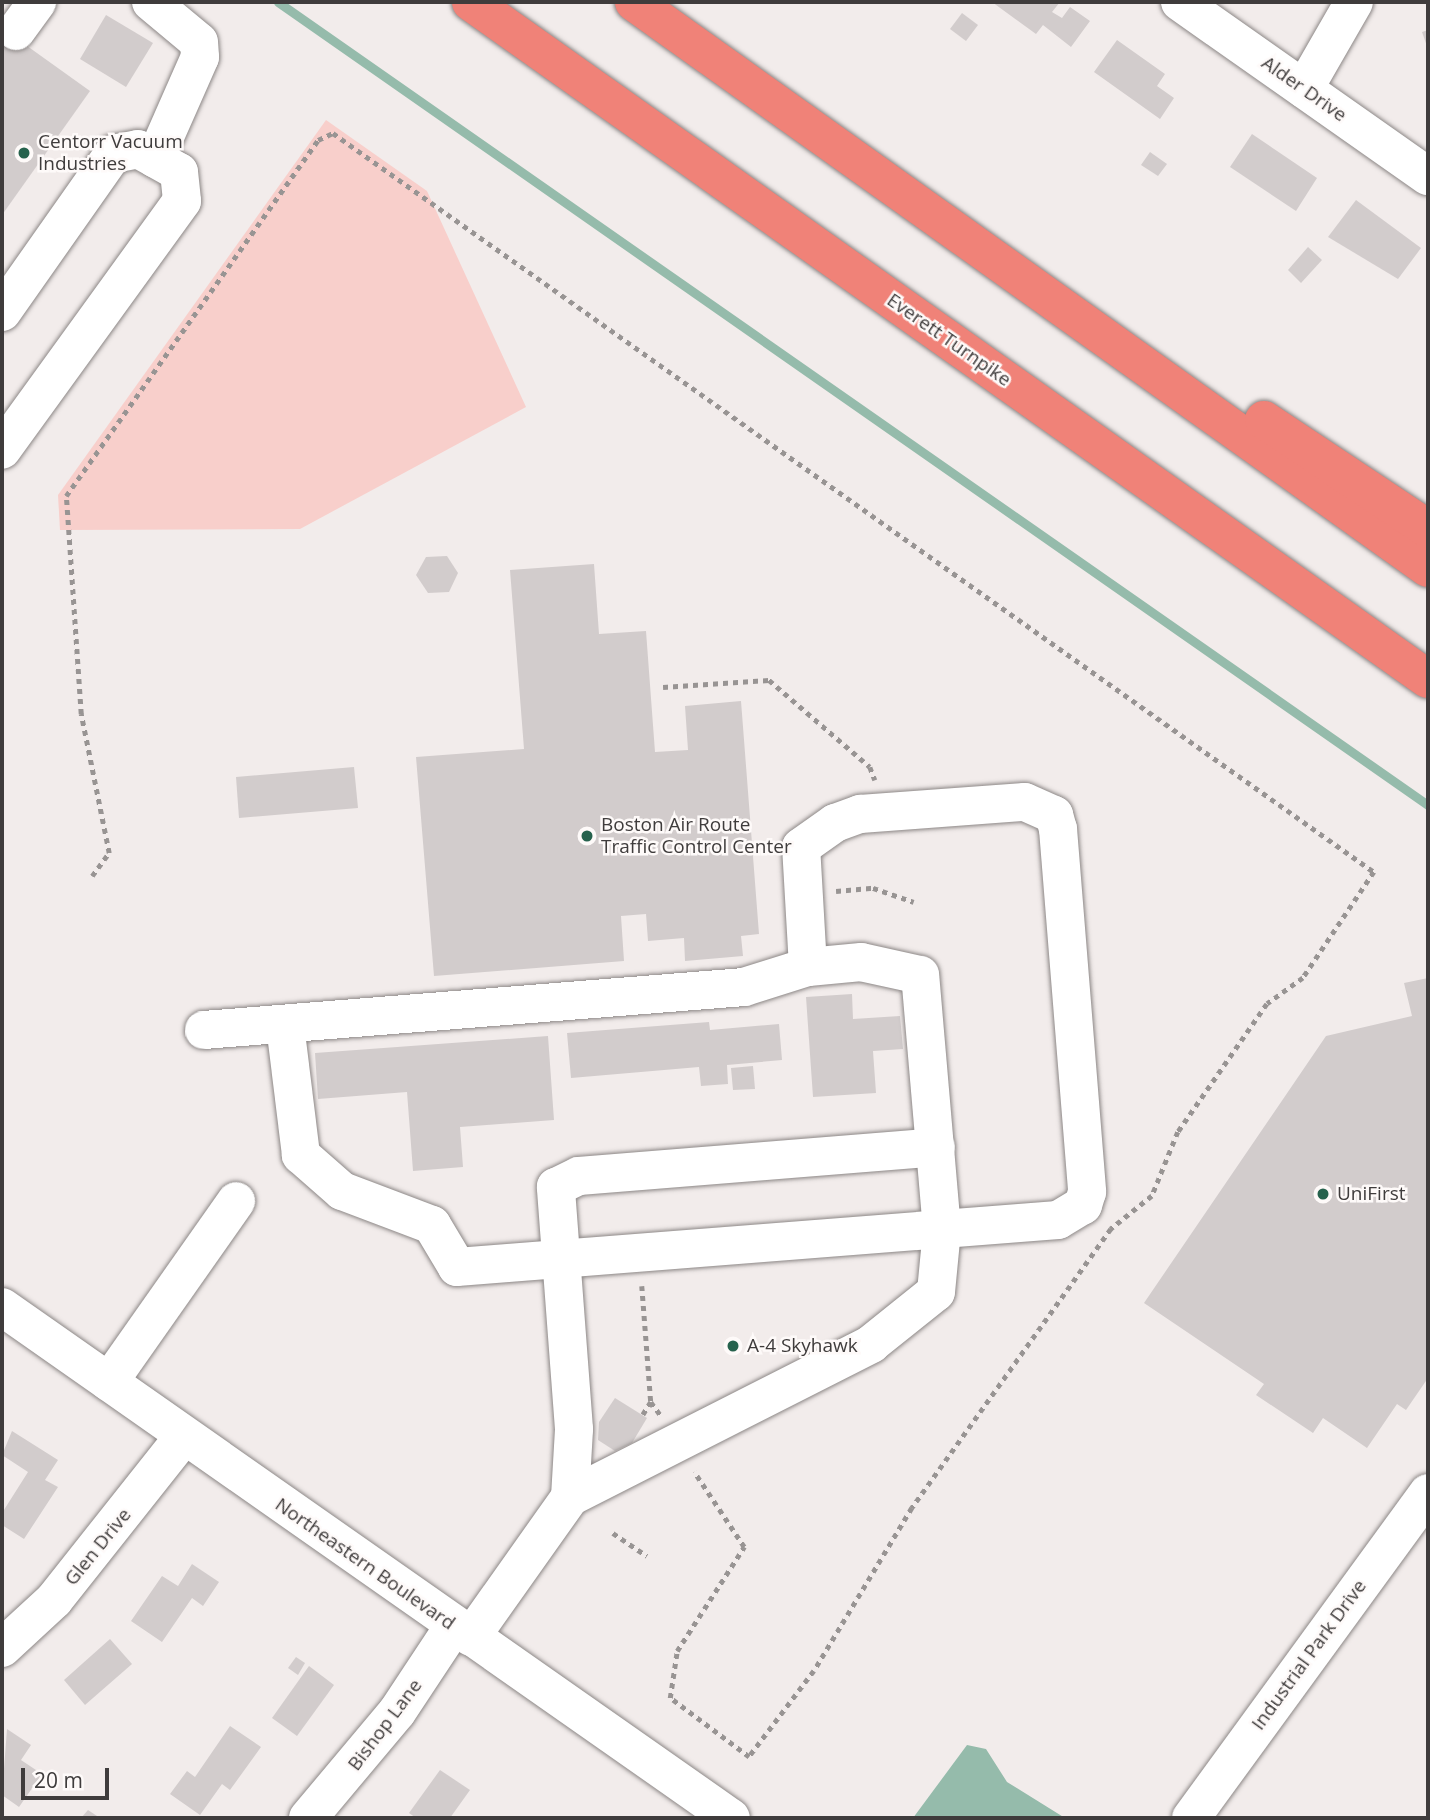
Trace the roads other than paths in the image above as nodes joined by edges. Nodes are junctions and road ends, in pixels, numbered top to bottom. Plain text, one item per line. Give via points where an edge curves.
1 (151, 2) edge
2 (471, 2) edge
3 (635, 2) edge
4 (1181, 2) edge
5 (1354, 2) edge
6 (1304, 89) junction
7 (155, 159) junction
8 (1428, 176) edge
9 (2, 312) edge
10 (2, 450) edge
11 (1428, 529) edge
12 (1428, 568) edge
13 (1428, 679) edge
14 (808, 967) junction
15 (285, 1025) junction
16 (204, 1030) dead end
17 (936, 1147) junction
18 (236, 1201) dead end
19 (942, 1230) junction
20 (559, 1260) junction
21 (2, 1307) edge
22 (109, 1382) junction
23 (184, 1436) junction
24 (1428, 1493) edge
25 (570, 1497) junction
26 (463, 1632) junction
27 (2, 1648) edge
28 (308, 1818) edge
29 (731, 1818) edge
30 (1191, 1818) edge

1 - 7 street via 198,42 200,57
2 - 13 highway, Everett Turnpike
3 - 11 highway
3 - 12 highway
4 - 6 street, Alder Drive
5 - 6 street
6 - 8 street, Alder Drive
7 - 9 street via 138,149 113,154
7 - 10 street via 179,172 182,201
14 - 15 street via 711,994
14 - 17 street via 861,962 920,975
14 - 19 street via 801,847 835,823 882,812 1025,802 1054,815 1087,1192 1083,1206 1058,1220
15 - 16 street
15 - 20 street via 295,1135 316,1173 342,1191 432,1225 457,1267
17 - 19 street
17 - 20 street via 565,1180 556,1187
18 - 22 street
19 - 20 street
19 - 25 street via 936,1292 899,1326
20 - 25 street via 574,1429
21 - 22 street, Northeastern Boulevard
22 - 23 street, Northeastern Boulevard
23 - 26 street, Northeastern Boulevard
23 - 27 street, Glen Drive via 54,1600
24 - 30 street, Industrial Park Drive
25 - 26 street, Bishop Lane
26 - 28 street, Bishop Lane
26 - 29 street, Northeastern Boulevard

